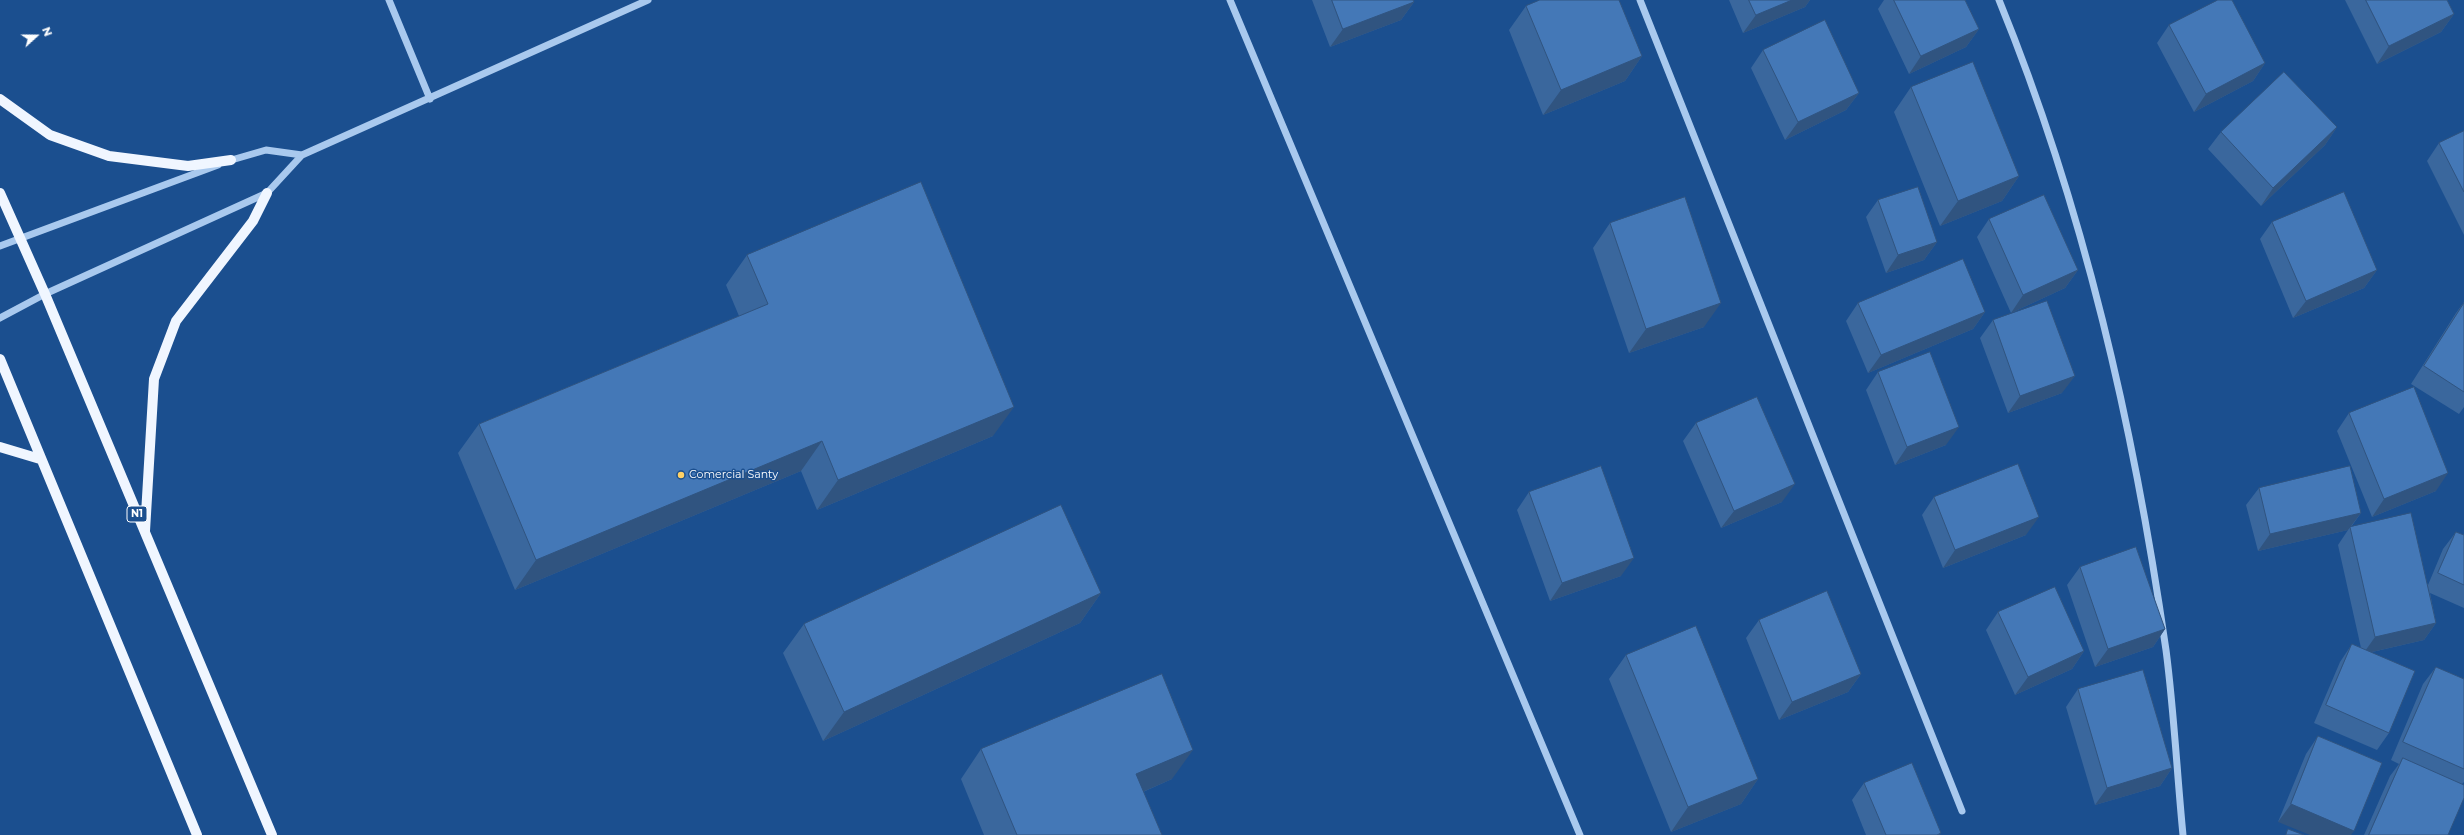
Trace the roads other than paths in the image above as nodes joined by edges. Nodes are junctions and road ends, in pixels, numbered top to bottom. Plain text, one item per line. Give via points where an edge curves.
1 (389, 0) edge
2 (648, 0) edge
3 (1230, 0) edge
4 (1640, 0) edge
5 (1999, 0) edge
6 (0, 99) edge
7 (430, 99) junction
8 (302, 155) junction
9 (231, 160) junction
10 (0, 193) edge
11 (267, 193) junction
12 (20, 238) junction
13 (0, 246) edge
14 (45, 294) junction
15 (0, 318) edge
16 (0, 359) edge
17 (0, 447) edge
18 (40, 459) junction
19 (145, 533) junction
20 (1962, 811) dead end
21 (197, 835) edge
22 (272, 835) edge
23 (1580, 835) edge
24 (2182, 835) edge

1 - 7 street
2 - 7 street
3 - 23 street
4 - 20 street
5 - 24 street via 2029,74 2090,268 2135,456 2166,652
6 - 9 main road via 50,135 109,156 188,166
7 - 8 street
8 - 9 street via 266,150
8 - 11 street
9 - 12 street
10 - 12 main road, N1
11 - 14 street
11 - 19 main road via 252,221 176,321 154,379
12 - 13 street
12 - 14 main road, N1
14 - 15 street
14 - 19 main road, N1
16 - 18 main road
17 - 18 main road
18 - 21 main road
19 - 22 main road, N1

